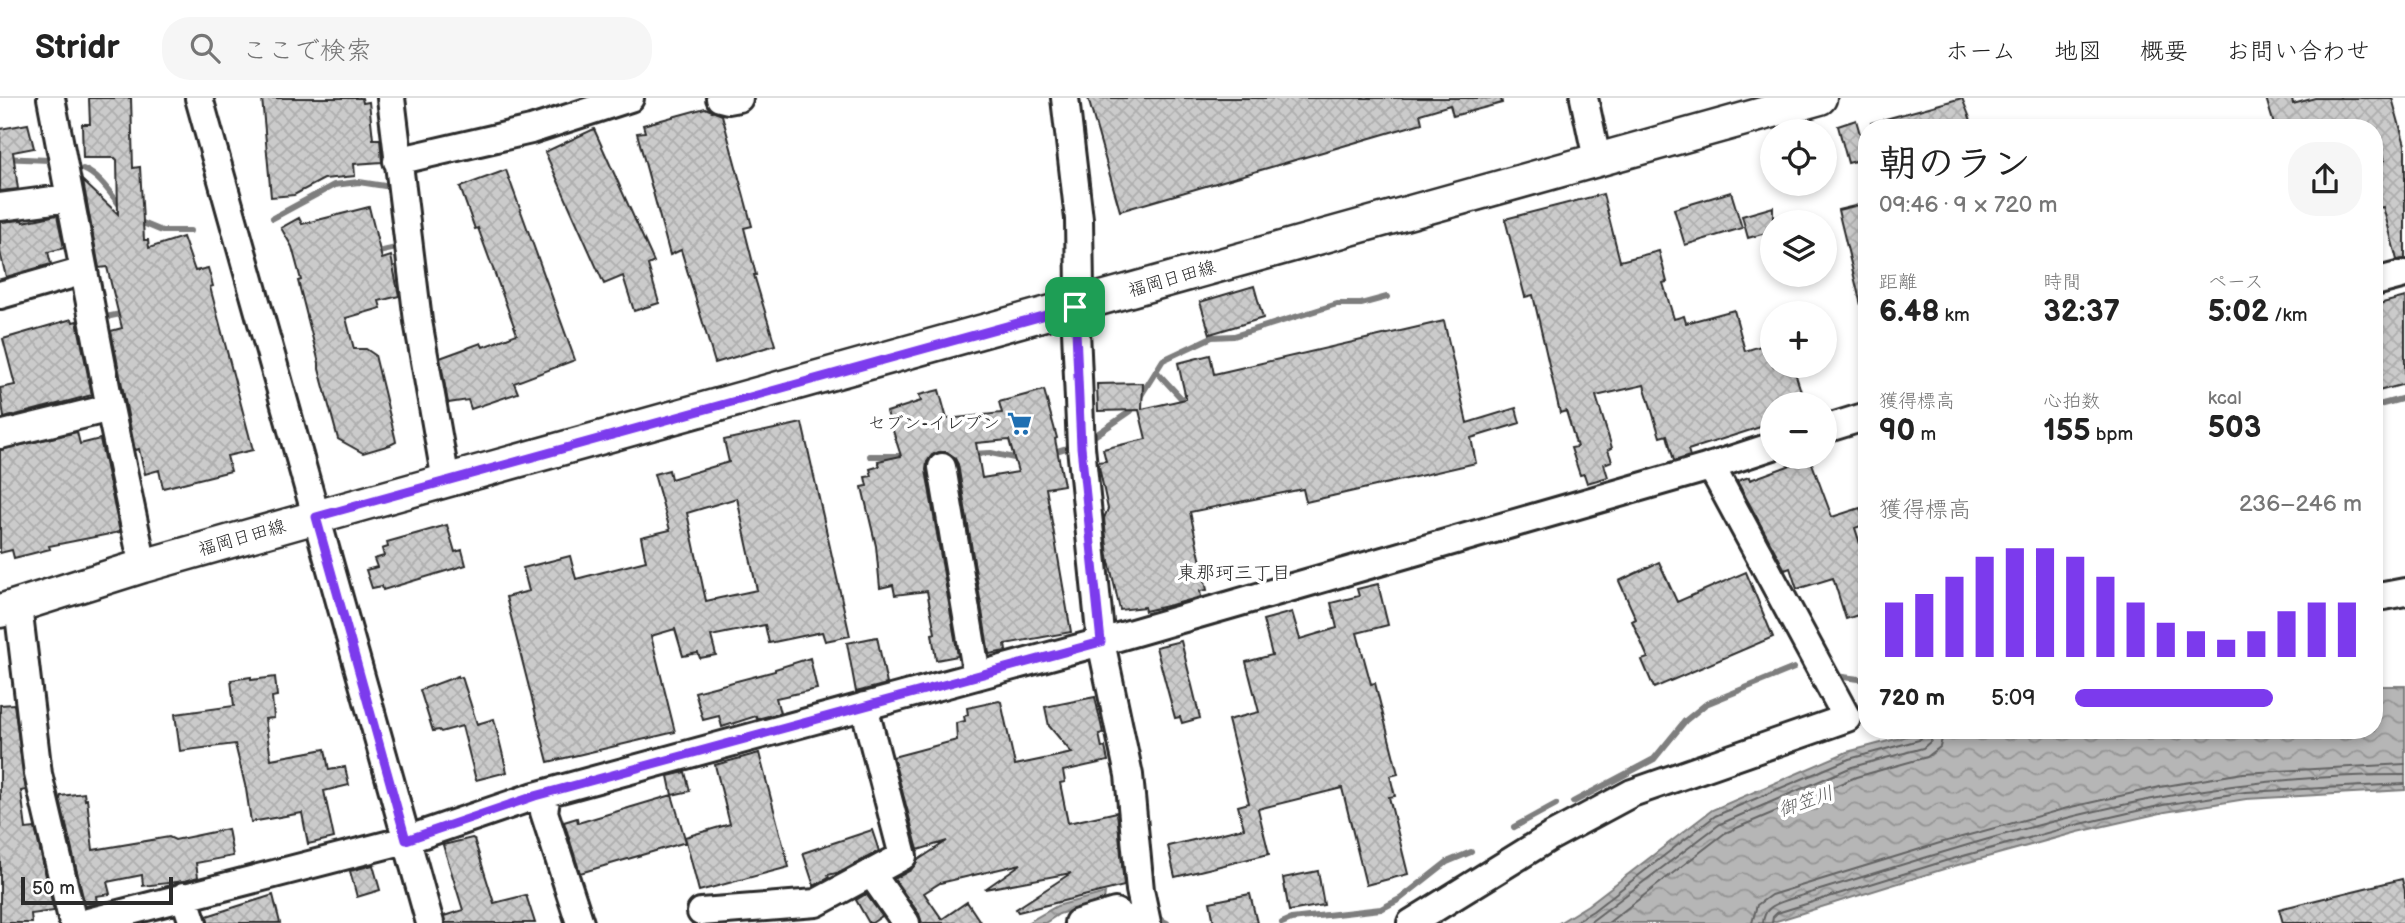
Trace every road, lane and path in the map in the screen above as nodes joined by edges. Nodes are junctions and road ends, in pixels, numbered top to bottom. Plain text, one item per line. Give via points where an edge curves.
1 (51, 98) edge
2 (199, 98) edge
3 (391, 98) edge
4 (630, 98) edge
5 (720, 98) edge
6 (739, 98) edge
7 (1065, 98) edge
8 (1584, 98) edge
9 (1819, 98) edge
10 (1597, 159) junction
11 (397, 161) junction
12 (69, 198) junction
13 (0, 207) edge
14 (83, 271) junction
15 (2405, 274) edge
16 (2383, 280) edge
17 (0, 295) edge
18 (1075, 307) junction
19 (110, 408) junction
20 (1858, 419) edge
21 (1837, 425) edge
22 (0, 435) edge
23 (1760, 450) edge
24 (1711, 466) junction
25 (942, 467) dead end
26 (446, 481) junction
27 (316, 517) junction
28 (143, 566) junction
29 (9, 608) edge
30 (1101, 642) junction
31 (977, 676) junction
32 (864, 706) junction
33 (547, 793) junction
34 (406, 840) junction
35 (871, 873) junction
36 (184, 896) junction
37 (716, 915) edge
38 (73, 923) edge
39 (84, 923) edge
40 (193, 923) edge
41 (430, 923) edge
42 (580, 923) edge
43 (906, 923) edge
44 (1078, 923) edge
45 (1132, 923) edge
46 (1147, 923) edge
47 (1411, 923) edge

1 - 12 street
2 - 27 street
3 - 11 street
4 - 11 street via 531,130
5 - 6 street
7 - 18 street via 1079,219 1080,290
8 - 10 street
9 - 10 main road, 福岡日田線
10 - 18 main road, 福岡日田線
11 - 26 street
12 - 13 street
12 - 14 street
14 - 17 street
14 - 19 street
15 - 16 street
18 - 26 main road, 福岡日田線
18 - 30 street via 1081,447
19 - 22 street
19 - 28 street
20 - 21 street
23 - 24 street
24 - 30 street
24 - 47 street via 1847,718 1633,793 1550,837
25 - 31 street
26 - 27 main road, 福岡日田線
27 - 28 main road, 福岡日田線
27 - 34 street
28 - 29 main road, 福岡日田線
29 - 38 street via 38,774
30 - 31 street
30 - 46 street via 1129,775
31 - 32 street
32 - 33 street
32 - 35 street via 903,856
33 - 34 street
33 - 42 street via 544,812
34 - 36 street
34 - 41 street
35 - 37 street via 816,903
35 - 43 street
36 - 39 street
36 - 40 street
44 - 45 street via 1115,912

